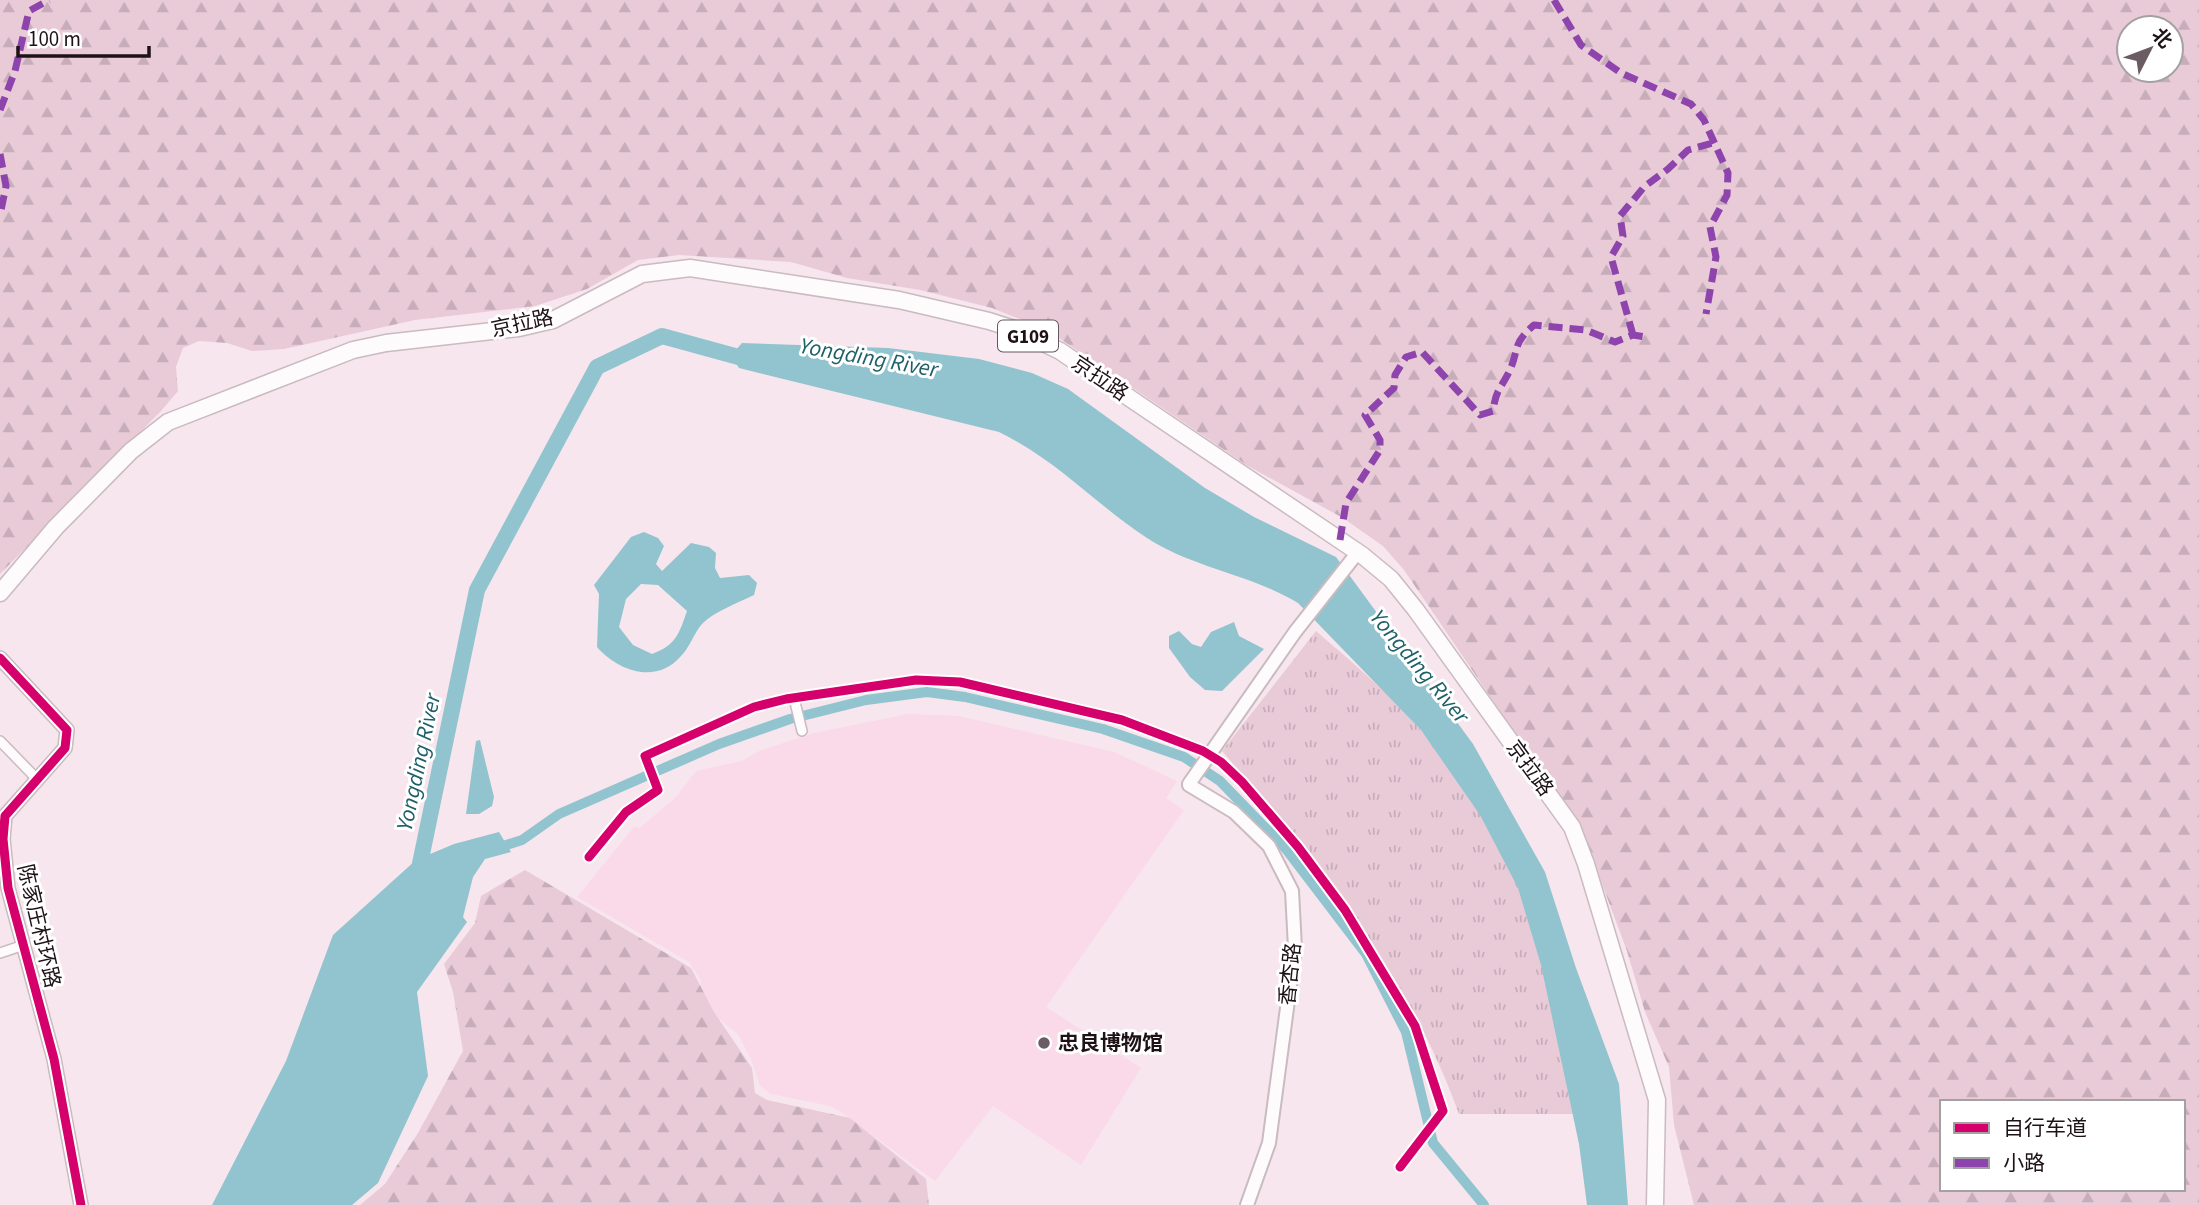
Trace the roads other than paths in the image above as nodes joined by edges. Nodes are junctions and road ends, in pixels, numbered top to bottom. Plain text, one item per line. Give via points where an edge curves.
1 (1354, 559) junction
2 (0, 593) edge
3 (0, 658) edge
4 (794, 698) junction
5 (802, 731) dead end
6 (0, 741) edge
7 (1210, 754) junction
8 (37, 779) junction
9 (2, 816) edge
10 (589, 858) dead end
11 (24, 945) junction
12 (0, 953) edge
13 (1400, 1167) dead end
14 (81, 1205) edge
15 (1247, 1205) edge
16 (1655, 1205) edge

1 - 2 highway, 京拉路 / G109 via 1060,351 1017,330 898,300 690,268 642,274 553,320 353,351 168,422 56,527
1 - 7 street, 香杏路 via 1295,632
1 - 16 highway, 京拉路 / G109 via 1391,579 1572,827 1657,1100
3 - 8 street, 陈家庄村环路 via 67,730 65,748
4 - 5 street
4 - 7 street via 916,680 960,682 1122,720
4 - 10 street via 754,707 646,756 658,790 626,812
6 - 8 street
7 - 13 street via 1242,782 1298,846 1388,977 1422,1041 1443,1105 1442,1117
7 - 15 street, 香杏路 via 1189,784 1234,812 1269,846 1292,891 1295,948 1269,1143
8 - 9 street, 陈家庄村环路
9 - 11 street, 陈家庄村环路 via 8,888
11 - 12 street
11 - 14 street, 陈家庄村环路 via 54,1059

